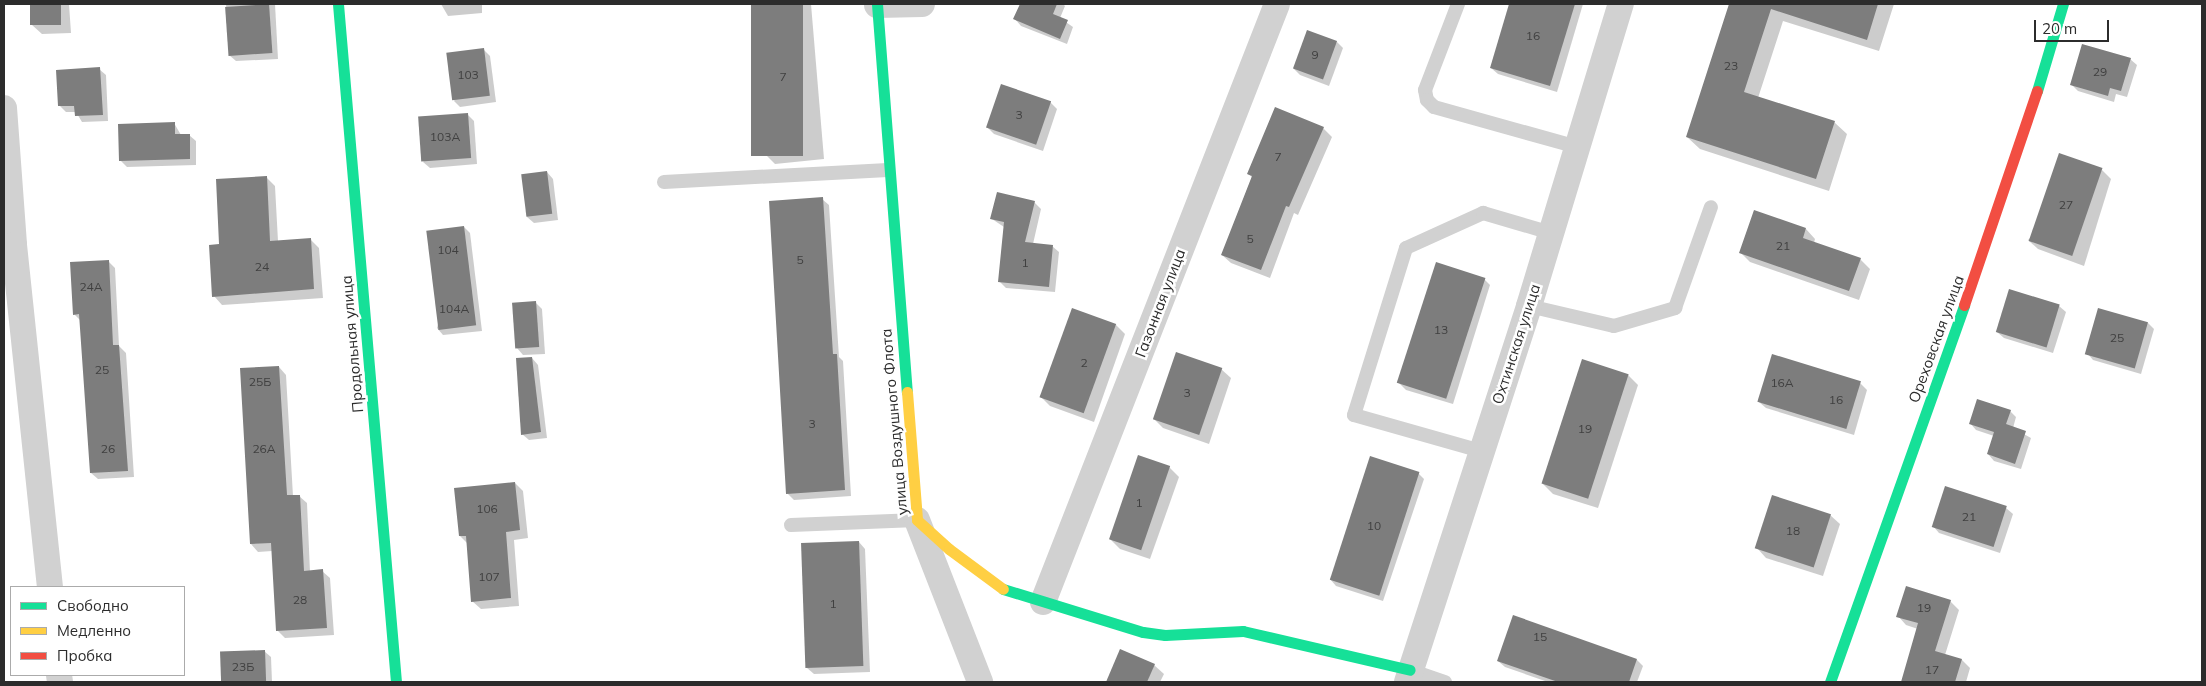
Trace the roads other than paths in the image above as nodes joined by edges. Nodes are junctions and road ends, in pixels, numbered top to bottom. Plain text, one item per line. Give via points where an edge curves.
1 (338, 4) edge
2 (922, 4) edge
3 (1277, 4) edge
4 (1458, 4) edge
5 (1621, 4) edge
6 (2063, 4) edge
7 (877, 5) edge
8 (4, 108) edge
9 (1578, 147) junction
10 (888, 170) junction
11 (664, 182) dead end
12 (1711, 207) dead end
13 (1551, 233) junction
14 (1529, 306) junction
15 (1481, 452) junction
16 (917, 520) junction
17 (791, 525) dead end
18 (50, 586) edge
19 (1043, 602) junction
20 (1408, 676) edge
21 (396, 682) edge
22 (980, 682) edge
23 (1445, 682) edge
24 (1830, 682) edge

1 - 21 street, Продольная улица
2 - 7 street
3 - 19 street, Газонная улица
4 - 9 lane via 1425,90 1427,100 1434,107
5 - 9 street, Охтинская улица
6 - 24 street, Ореховская улица via 2015,163
7 - 10 street, улица Воздушного Флота
8 - 18 street via 14,246
9 - 13 street, Охтинская улица
10 - 11 lane
10 - 16 street, улица Воздушного Флота
12 - 14 lane via 1675,308 1614,326
13 - 14 street, Охтинская улица
13 - 15 lane via 1483,213 1406,248 1354,415
14 - 15 street, Охтинская улица
15 - 20 street, Охтинская улица
16 - 17 lane
16 - 19 street, улица Воздушного Флота via 949,549 1003,588
16 - 22 street
19 - 20 street, улица Воздушного Флота via 1143,632 1243,631
20 - 23 lane

